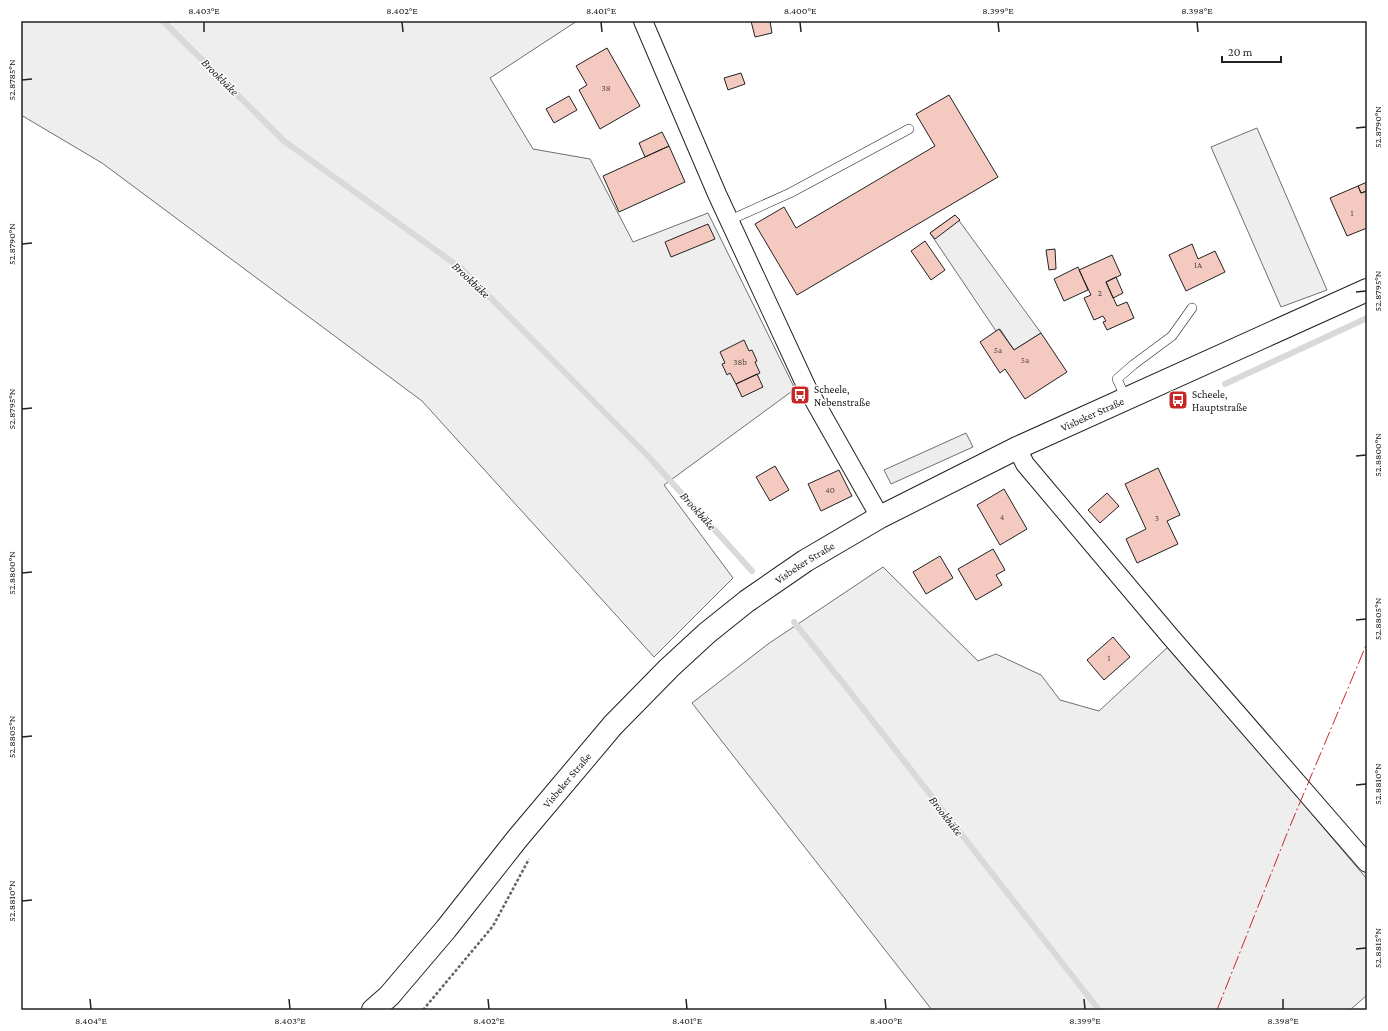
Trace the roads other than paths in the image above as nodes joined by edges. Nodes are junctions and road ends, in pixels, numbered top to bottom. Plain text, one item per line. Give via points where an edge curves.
1 (643, 21) edge
2 (909, 129) dead end
3 (730, 220) junction
4 (1367, 290) edge
5 (1192, 308) dead end
6 (1126, 400) junction
7 (1017, 448) junction
8 (880, 517) junction
9 (1367, 862) edge
10 (373, 1010) edge

1 - 3 street
2 - 3 lane via 790,192
3 - 8 street via 807,388
4 - 6 main road, Visbeker Straße
5 - 6 lane via 1172,336 1117,379
6 - 7 main road, Visbeker Straße
7 - 8 main road, Visbeker Straße
7 - 9 street via 1025,464
8 - 10 main road, Visbeker Straße via 805,561 747,601 669,668 613,725 517,839 446,930 390,996

